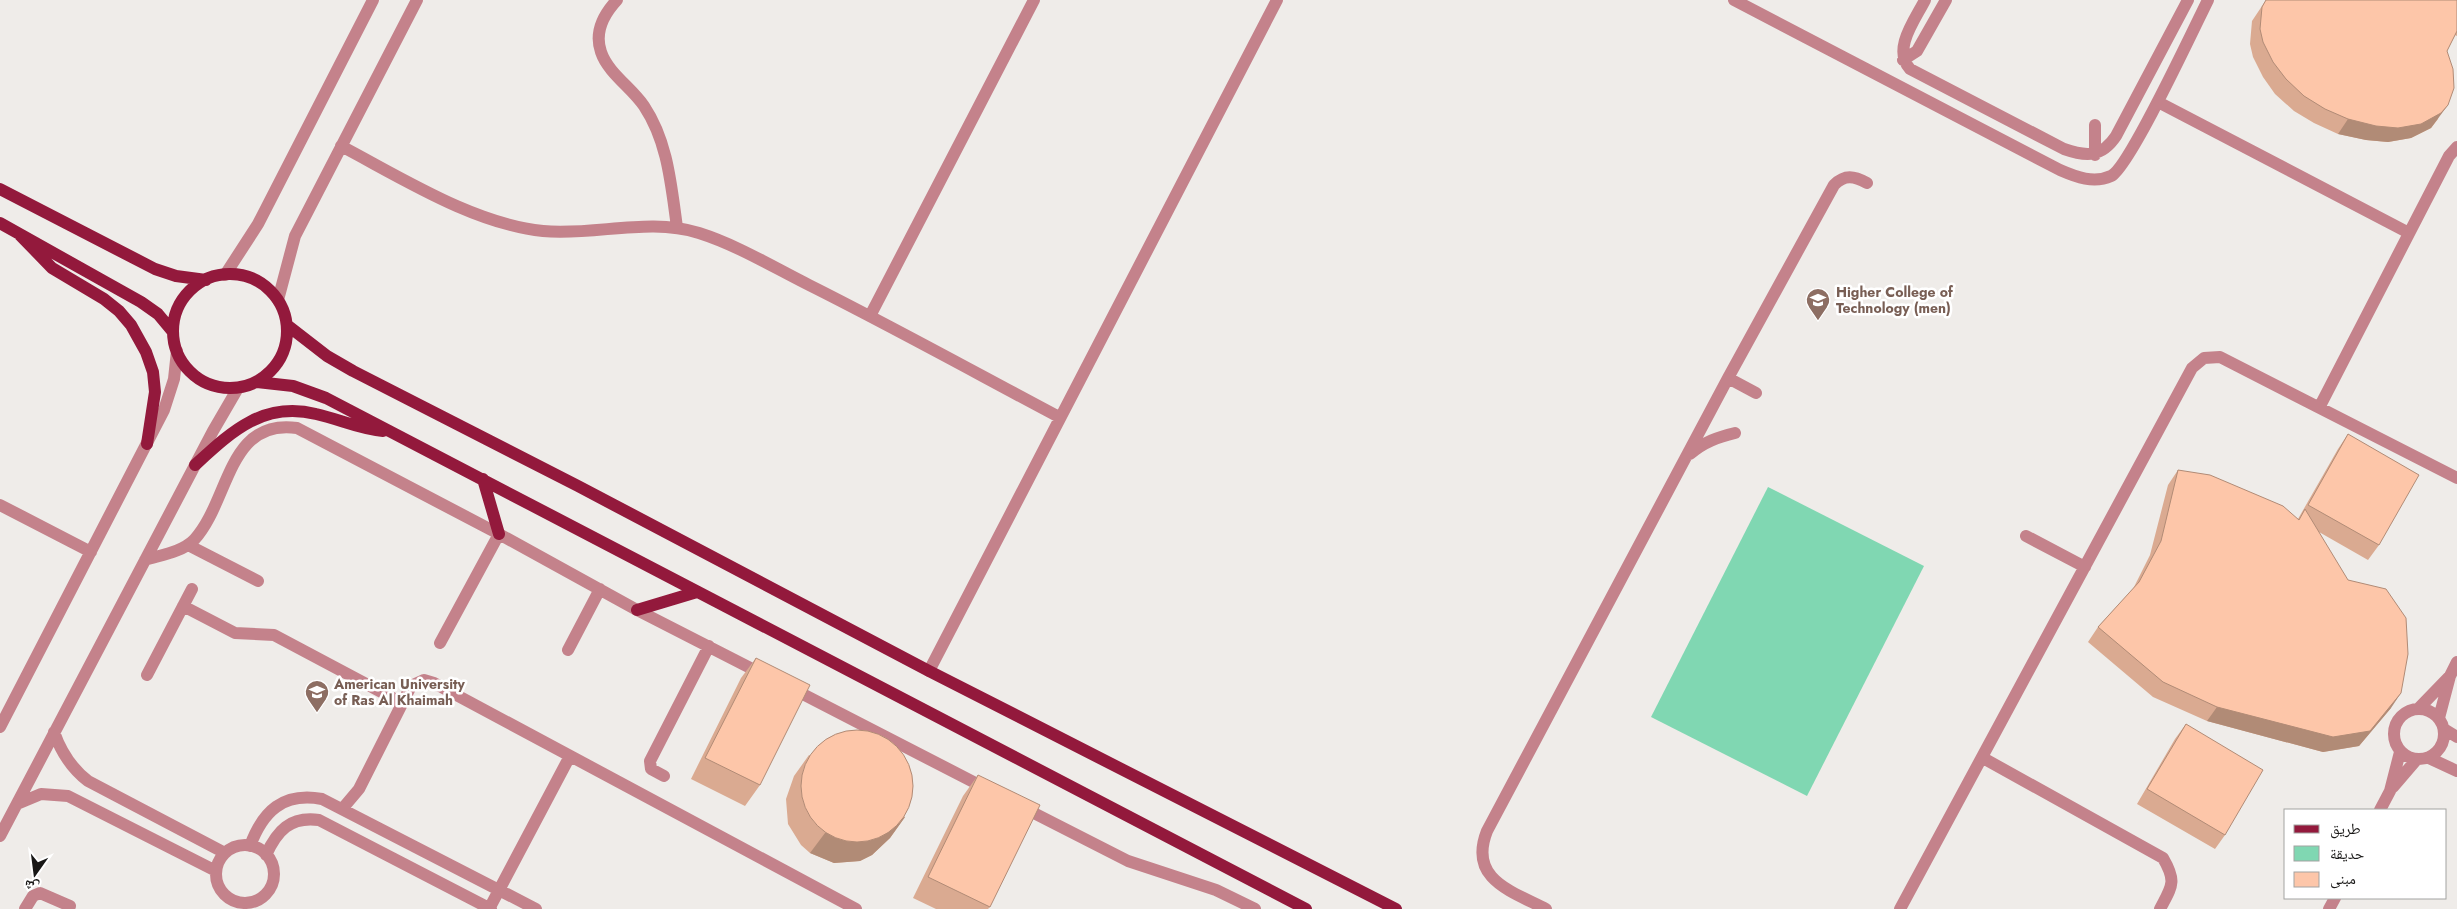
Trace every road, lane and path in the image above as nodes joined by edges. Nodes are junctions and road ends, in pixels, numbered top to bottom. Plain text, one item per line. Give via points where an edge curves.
1 (373, 0) edge
2 (417, 0) edge
3 (616, 0) edge
4 (1034, 0) edge
5 (1277, 0) edge
6 (1734, 0) edge
7 (1926, 0) edge
8 (1946, 0) edge
9 (2188, 0) edge
10 (2208, 0) edge
11 (1903, 60) junction
12 (2158, 102) junction
13 (2095, 125) dead end
14 (342, 146) junction
15 (2457, 147) edge
16 (2095, 155) junction
17 (1867, 183) dead end
18 (0, 189) edge
19 (0, 223) edge
20 (677, 227) junction
21 (18, 233) junction
22 (2409, 233) junction
23 (225, 275) junction
24 (206, 280) junction
25 (278, 300) junction
26 (870, 316) junction
27 (287, 325) junction
28 (173, 332) junction
29 (177, 351) junction
30 (1728, 378) junction
31 (257, 382) junction
32 (238, 388) junction
33 (1756, 393) dead end
34 (2320, 406) junction
35 (1059, 417) junction
36 (388, 431) junction
37 (1735, 433) dead end
38 (147, 444) junction
39 (1685, 459) junction
40 (195, 465) junction
41 (2457, 478) edge
42 (484, 480) junction
43 (0, 504) edge
44 (499, 534) junction
45 (2026, 536) dead end
46 (188, 545) junction
47 (91, 552) junction
48 (145, 560) junction
49 (2085, 567) junction
50 (258, 580) dead end
51 (192, 589) dead end
52 (600, 589) junction
53 (697, 592) junction
54 (183, 606) junction
55 (637, 610) junction
56 (440, 643) dead end
57 (709, 646) junction
58 (568, 650) dead end
59 (2457, 662) edge
60 (929, 671) junction
61 (147, 674) dead end
62 (2450, 676) junction
63 (402, 703) junction
64 (2419, 708) junction
65 (2442, 724) junction
66 (0, 727) edge
67 (54, 732) junction
68 (2457, 737) edge
69 (2400, 752) junction
70 (570, 756) junction
71 (1983, 758) junction
72 (2423, 759) junction
73 (2457, 771) edge
74 (664, 776) dead end
75 (2390, 791) junction
76 (17, 804) junction
77 (343, 808) junction
78 (2381, 809) edge
79 (0, 836) edge
80 (250, 846) junction
81 (225, 853) junction
82 (266, 855) junction
83 (216, 871) junction
84 (499, 890) junction
85 (1234, 904) edge
86 (70, 906) dead end
87 (25, 909) edge
88 (490, 909) edge
89 (536, 909) edge
90 (856, 909) edge
91 (1255, 909) edge
92 (1306, 909) edge
93 (1396, 909) edge
94 (1546, 909) edge
95 (1900, 909) edge
96 (2160, 909) edge

1 - 23 street via 258,224
2 - 14 street
3 - 20 street via 601,23 601,52 645,107 664,148
4 - 26 street
5 - 35 street
6 - 12 street via 2060,170 2088,180 2113,176 2122,167
7 - 11 street via 1905,40
8 - 11 street via 1917,51
9 - 16 street via 2116,136
10 - 12 street
11 - 16 street via 1916,74 2064,150
12 - 22 street
13 - 16 street
14 - 20 street via 457,205 524,228 584,232
14 - 25 street via 295,236
15 - 22 street via 2449,156
17 - 30 street via 1854,176 1834,184
18 - 24 main road via 139,262 176,276
19 - 21 main road
20 - 26 street via 716,239
21 - 28 main road via 141,302 158,314
21 - 38 main road via 52,268 104,300 131,325 153,372 155,392
22 - 34 street
23 - 24 main road
23 - 25 main road via 255,280
24 - 28 main road via 182,301 175,316
25 - 27 main road
26 - 35 street
27 - 31 main road via 281,358
27 - 60 main road via 327,356 353,371
28 - 29 main road
29 - 32 main road via 186,368 201,380 219,387
29 - 38 street via 170,393
30 - 33 street
30 - 39 street
31 - 32 main road
31 - 36 main road via 278,382 310,391
32 - 40 street
34 - 41 street
34 - 49 street via 2220,357 2204,358 2192,368
35 - 60 street
36 - 40 main road via 358,427 307,412 285,411 239,426
36 - 42 main road
37 - 39 street via 1716,438
38 - 47 street
39 - 94 street via 1483,843 1483,861 1491,878
40 - 48 street
42 - 44 main road
42 - 53 main road
43 - 47 street
44 - 46 street via 308,432 286,426 263,431 244,446 203,527
44 - 52 street
44 - 56 street
45 - 49 street
46 - 48 street
46 - 50 street
47 - 66 street
48 - 67 street
49 - 71 street
51 - 54 street
52 - 55 street
52 - 58 street
53 - 55 main road
53 - 92 main road
54 - 61 street
54 - 63 street via 235,633 274,635
55 - 57 street
57 - 74 street via 650,762 651,769
57 - 85 street via 1128,861 1216,890
59 - 62 street
60 - 93 main road
62 - 64 street
62 - 65 street
63 - 70 street via 414,683 429,681
63 - 77 street via 359,789
64 - 65 street via 2430,711
64 - 69 street via 2409,710 2395,724 2393,734
65 - 68 street
65 - 72 street via 2444,741 2438,751
67 - 76 street
67 - 81 street via 67,759 88,781
69 - 72 street
69 - 75 street
70 - 84 street
70 - 90 street
71 - 95 street
71 - 96 street via 2163,858 2172,874 2171,887
72 - 73 street
72 - 75 street
75 - 78 street
76 - 79 street
76 - 83 street via 41,794 68,796
77 - 80 street via 311,797 288,800 268,814
77 - 84 street
80 - 81 street via 239,846
80 - 82 street
81 - 83 street
82 - 83 street via 273,868 273,876 268,890 257,900 242,903 228,898 218,886
82 - 88 street via 282,828 300,819 319,820
84 - 88 street
84 - 89 street
85 - 91 street
86 - 87 street via 40,893 33,896

